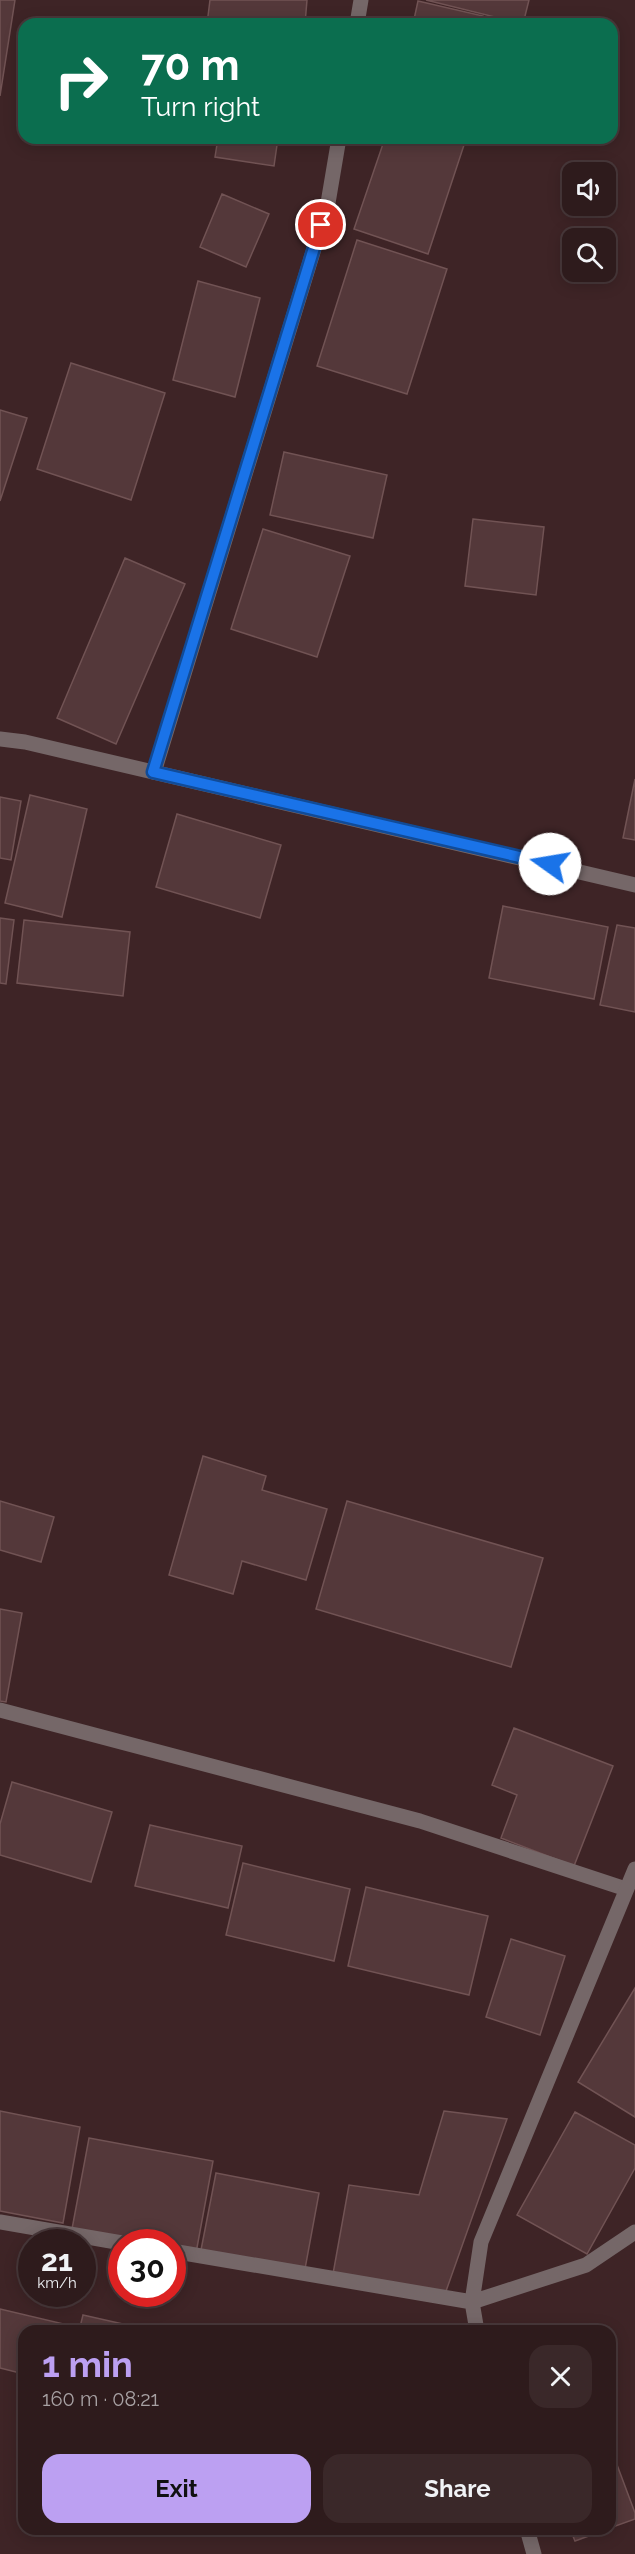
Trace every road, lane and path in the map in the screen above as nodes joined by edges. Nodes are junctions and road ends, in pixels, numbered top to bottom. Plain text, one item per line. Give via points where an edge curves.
1 (361, 0) edge
2 (358, 18) edge
3 (338, 144) edge
4 (0, 739) edge
5 (153, 772) junction
6 (635, 885) edge
7 (0, 1710) edge
8 (635, 1869) edge
9 (626, 1889) junction
10 (0, 2222) edge
11 (635, 2232) edge
12 (108, 2241) edge
13 (186, 2253) edge
14 (472, 2302) junction
15 (476, 2325) edge
16 (529, 2535) edge
17 (534, 2554) edge

1 - 2 street
3 - 5 street via 328,202
4 - 5 street
5 - 6 street
7 - 9 street via 420,1821
8 - 9 street
9 - 14 street via 481,2242
10 - 12 street
11 - 14 street via 586,2265
13 - 14 street
14 - 15 street
16 - 17 street

